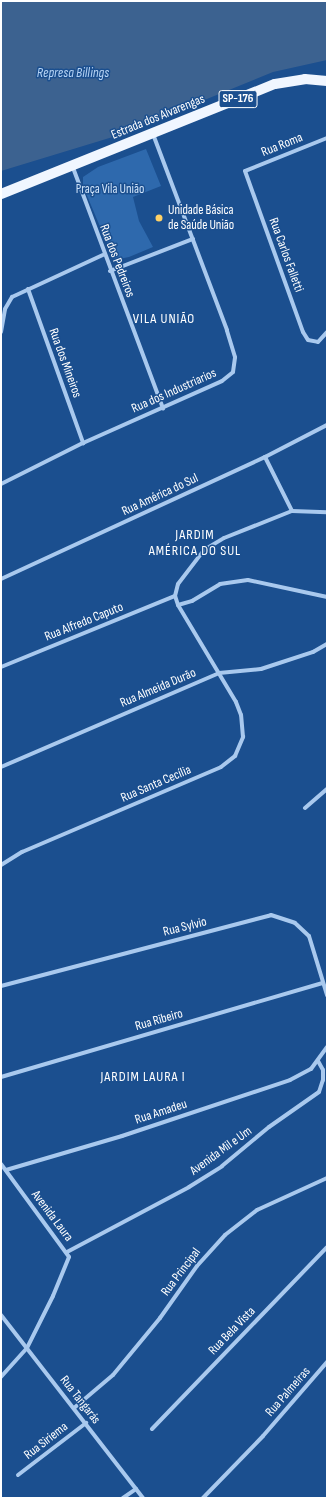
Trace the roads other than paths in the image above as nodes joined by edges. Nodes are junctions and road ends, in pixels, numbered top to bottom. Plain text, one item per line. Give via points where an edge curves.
1 (327, 81) edge
2 (152, 133) junction
3 (327, 138) edge
4 (71, 165) junction
5 (245, 171) joint
6 (1, 194) edge
7 (193, 239) junction
8 (104, 255) junction
9 (110, 271) junction
10 (28, 289) junction
11 (1, 332) edge
12 (327, 332) edge
13 (163, 408) junction
14 (327, 425) edge
15 (83, 443) junction
16 (265, 457) junction
17 (1, 484) edge
18 (292, 511) junction
19 (327, 512) edge
20 (1, 579) edge
21 (175, 596) junction
22 (327, 597) edge
23 (178, 605) junction
24 (327, 644) edge
25 (1, 667) edge
26 (220, 673) junction
27 (1, 767) edge
28 (327, 789) edge
29 (305, 808) dead end
30 (1, 865) edge
31 (323, 983) junction
32 (1, 986) edge
33 (327, 995) edge
34 (327, 1047) edge
35 (318, 1062) junction
36 (325, 1069) edge
37 (1, 1077) edge
38 (1, 1164) edge
39 (6, 1170) junction
40 (327, 1178) edge
41 (327, 1247) edge
42 (67, 1252) junction
43 (1, 1315) edge
44 (6, 1321) junction
45 (1, 1325) edge
46 (27, 1348) junction
47 (327, 1362) edge
48 (1, 1377) edge
49 (74, 1408) junction
50 (86, 1423) junction
51 (152, 1429) dead end
52 (18, 1476) dead end
53 (136, 1489) junction
54 (123, 1498) edge
55 (143, 1498) edge
56 (203, 1498) edge

1 - 2 main road, Estrada dos Alvarengas / SP-176 via 305,79 275,84
2 - 4 main road, Estrada dos Alvarengas / SP-176
2 - 7 street, Rua dos Industriarios
3 - 5 street, Rua Roma
4 - 6 main road, Estrada dos Alvarengas / SP-176
4 - 8 street, Rua dos Pedreiros
5 - 12 street, Rua Carlos Falletti via 303,332 313,342 318,342
7 - 9 street
7 - 13 street, Rua dos Industriarios via 227,330 236,364 233,372 222,381
8 - 9 street, Rua dos Pedreiros
8 - 10 street
9 - 13 street, Rua dos Pedreiros
10 - 11 street via 7,302
10 - 15 street, Rua dos Mineiros
13 - 15 street, Rua dos Industriarios
14 - 16 street, Rua América do Sul
15 - 17 street, Rua dos Industriarios
16 - 18 street
16 - 20 street, Rua América do Sul
18 - 19 street
18 - 21 street via 224,538 204,550 183,575
21 - 23 street, Rua Santa Cecília
21 - 25 street, Rua Alfredo Caputo
22 - 23 street via 248,580 220,584 192,601
23 - 26 street, Rua Santa Cecília
24 - 26 street, Rua Almeida Durão via 313,652 261,669
26 - 27 street, Rua Almeida Durão
26 - 30 street, Rua Santa Cecília via 236,702 243,726 240,748 229,762 22,852
28 - 29 street
31 - 32 street, Rua Sylvio via 315,950 307,932 295,923 271,915
31 - 33 street, Rua Sylvio
31 - 37 street, Rua Ribeiro
34 - 35 street
35 - 36 street, Avenida Mil e Um
35 - 39 street, Rua Amadeu via 290,1080 122,1136
36 - 42 street, Avenida Mil e Um via 319,1092 269,1127 222,1166 189,1187
38 - 39 street, Avenida Laura
39 - 42 street, Avenida Laura
40 - 49 street, Rua Principal via 257,1210 225,1235 197,1266 160,1318 113,1375
41 - 51 street, Rua Bela Vista
42 - 46 street, Avenida Laura via 68,1262 65,1270
43 - 44 street, Rua Tangarás
44 - 45 street
44 - 46 street, Rua Tangarás
46 - 48 street, Avenida Laura
46 - 49 street, Rua Tangarás
47 - 56 street, Rua Palmeiras via 263,1436
49 - 50 street, Rua Tangarás
50 - 52 street, Rua Siriema
50 - 53 street, Rua Tangarás
53 - 54 street
53 - 55 street, Rua Tangarás

